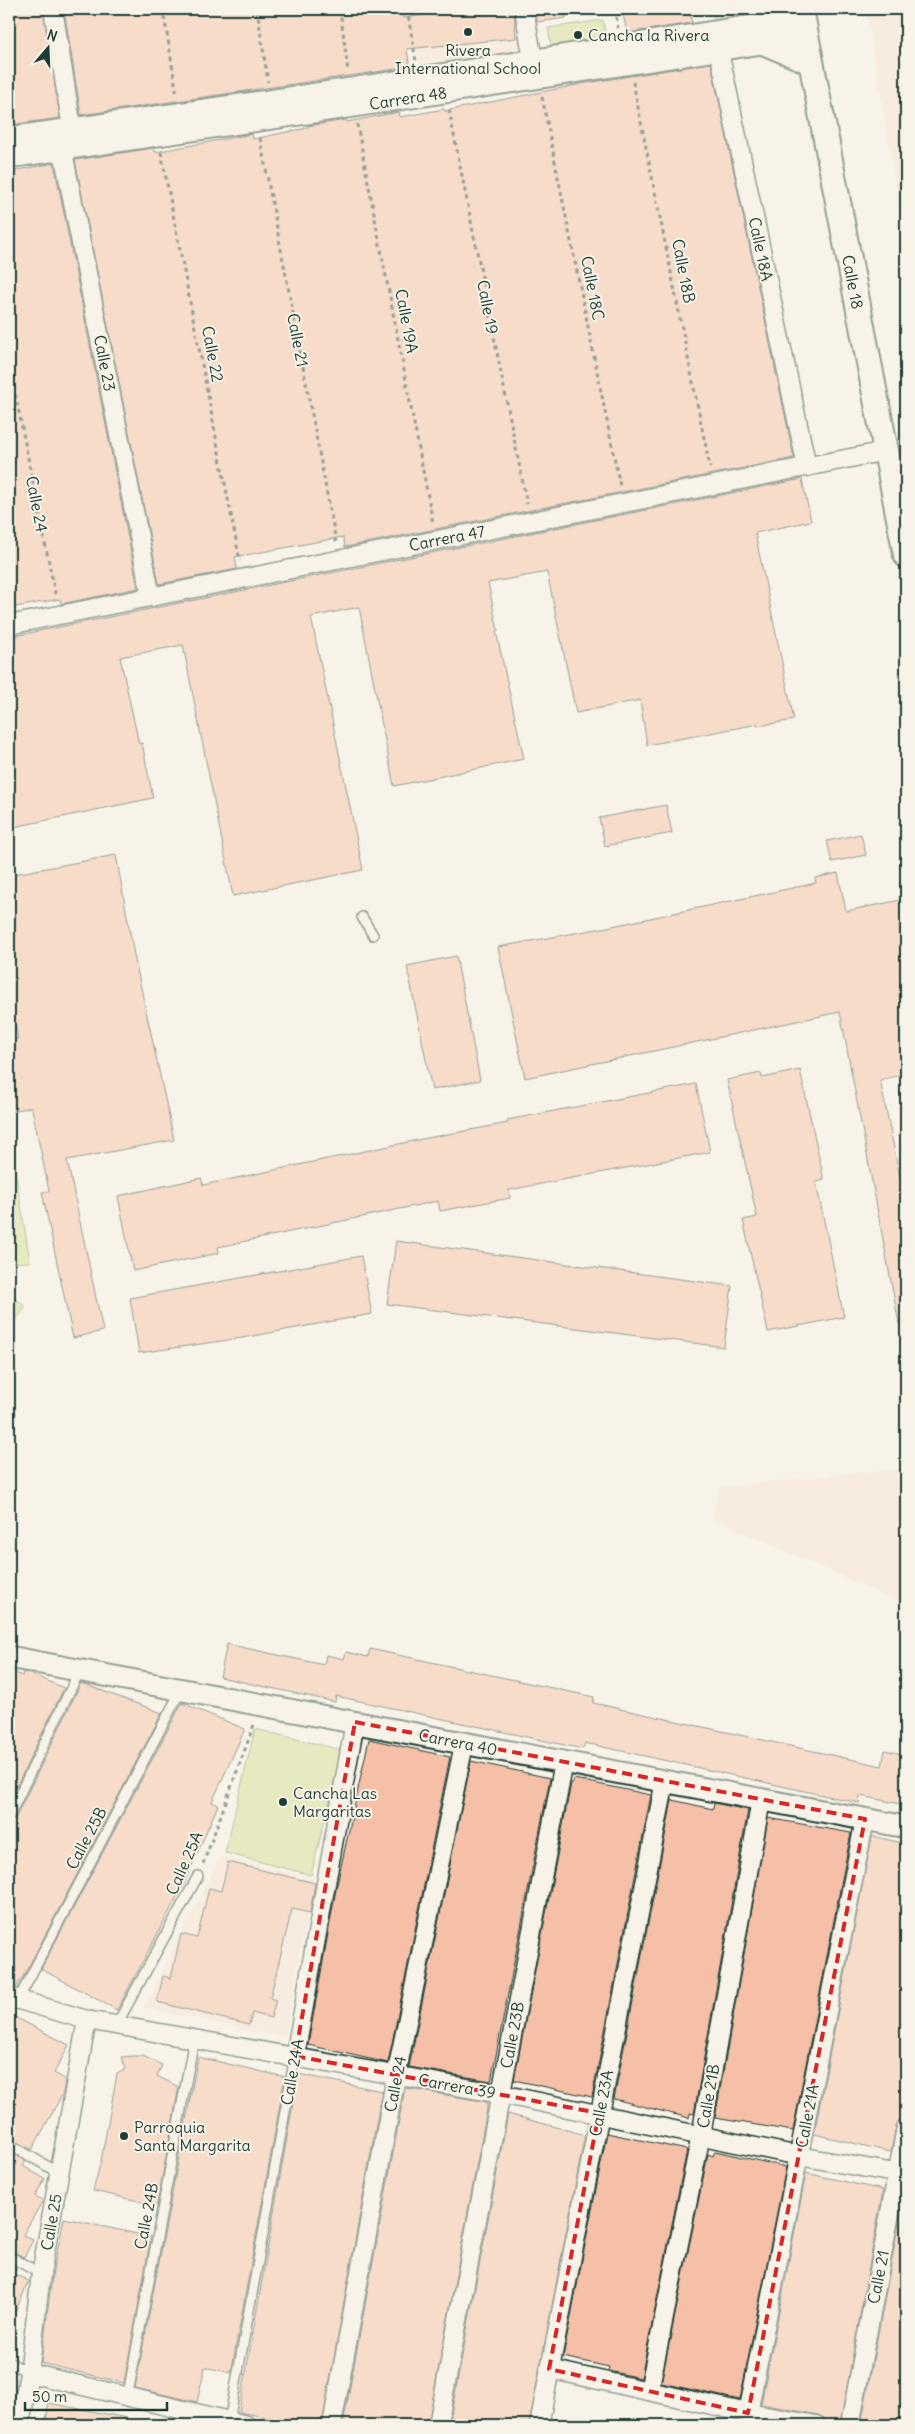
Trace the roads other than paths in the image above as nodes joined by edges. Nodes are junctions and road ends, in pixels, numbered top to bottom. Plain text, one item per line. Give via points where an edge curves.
1 (53, 9) edge
2 (524, 9) edge
3 (803, 21) edge
4 (764, 25) edge
5 (717, 41) junction
6 (811, 62) junction
7 (536, 68) junction
8 (352, 98) junction
9 (9, 138) edge
10 (67, 138) junction
11 (9, 157) edge
12 (886, 451) junction
13 (807, 467) junction
14 (906, 555) edge
15 (150, 597) junction
16 (9, 626) edge
17 (362, 917) dead end
18 (373, 935) dead end
19 (9, 1657) edge
20 (80, 1670) junction
21 (181, 1690) junction
22 (355, 1722) junction
23 (464, 1744) junction
24 (564, 1762) junction
25 (665, 1781) junction
26 (761, 1800) junction
27 (9, 1816) edge
28 (865, 1820) junction
29 (906, 1827) edge
30 (198, 1876) road end
31 (13, 1998) edge
32 (87, 2020) junction
33 (118, 2024) junction
34 (194, 2038) junction
35 (295, 2056) junction
36 (396, 2076) junction
37 (501, 2094) junction
38 (599, 2113) junction
39 (906, 2128) edge
40 (701, 2135) junction
41 (9, 2144) edge
42 (799, 2156) junction
43 (60, 2173) junction
44 (902, 2174) edge
45 (9, 2256) edge
46 (41, 2274) junction
47 (9, 2362) edge
48 (549, 2369) junction
49 (29, 2374) junction
50 (649, 2391) junction
51 (127, 2398) junction
52 (748, 2413) junction
53 (238, 2424) edge
54 (20, 2425) edge
55 (332, 2425) edge
56 (438, 2425) edge
57 (539, 2425) edge
58 (816, 2425) edge
59 (850, 2425) edge

1 - 10 street, Calle 23
2 - 7 street
3 - 4 street, Carrera 48
3 - 6 main road, Calle 18
4 - 5 street, Carrera 48
4 - 6 main road
5 - 7 street, Carrera 48
5 - 7 street, Carrera 48 via 629,62
5 - 13 street, Calle 18A
6 - 12 main road, Calle 18
7 - 8 street, Carrera 48 via 446,92
7 - 8 street, Carrera 48 via 419,78
8 - 10 street, Carrera 48 via 271,100 180,113
8 - 10 street, Carrera 48 via 257,121 158,134
9 - 10 street, Carrera 48
10 - 11 street, Carrera 48
10 - 15 street, Calle 23
12 - 13 street, Carrera 47
12 - 14 main road, Calle 18
13 - 15 street, Carrera 47
15 - 16 street, Carrera 47
17 - 18 lane
19 - 20 street, Carrera 40
20 - 21 street, Carrera 40
20 - 27 lane
21 - 22 street, Carrera 40
21 - 31 lane, Calle 25B
22 - 23 street, Carrera 40
22 - 35 street, Calle 24A
23 - 24 street, Carrera 40
23 - 36 street, Calle 24
24 - 25 street, Carrera 40
24 - 37 street, Calle 23B
25 - 26 street, Carrera 40
25 - 38 street, Calle 23A
26 - 28 street, Carrera 40
26 - 40 street, Calle 21B
28 - 29 street, Carrera 40
28 - 42 street, Calle 21A
30 - 33 lane, Calle 25A
31 - 32 street, Carrera 39
32 - 33 street, Carrera 39
32 - 43 street, Calle 25
33 - 34 street, Carrera 39
34 - 35 street, Carrera 39
34 - 51 lane, Calle 24B
35 - 36 street, Carrera 39
35 - 53 lane, Calle 24A
36 - 37 street, Carrera 39
36 - 55 street, Calle 24
37 - 38 street, Carrera 39
37 - 56 street, Calle 23B
38 - 40 street, Carrera 39
38 - 48 street, Calle 23A
39 - 44 street, Calle 21
40 - 42 street, Carrera 39
40 - 50 street, Calle 21B
41 - 43 lane
42 - 44 street, Carrera 39
42 - 52 street, Calle 21A
43 - 46 street, Calle 25
44 - 59 street, Calle 21
45 - 46 lane
46 - 49 street, Calle 25
47 - 49 lane
48 - 50 street
48 - 57 street, Calle 23A
49 - 51 street
49 - 54 street, Calle 25
50 - 52 street
51 - 53 street
52 - 58 street

